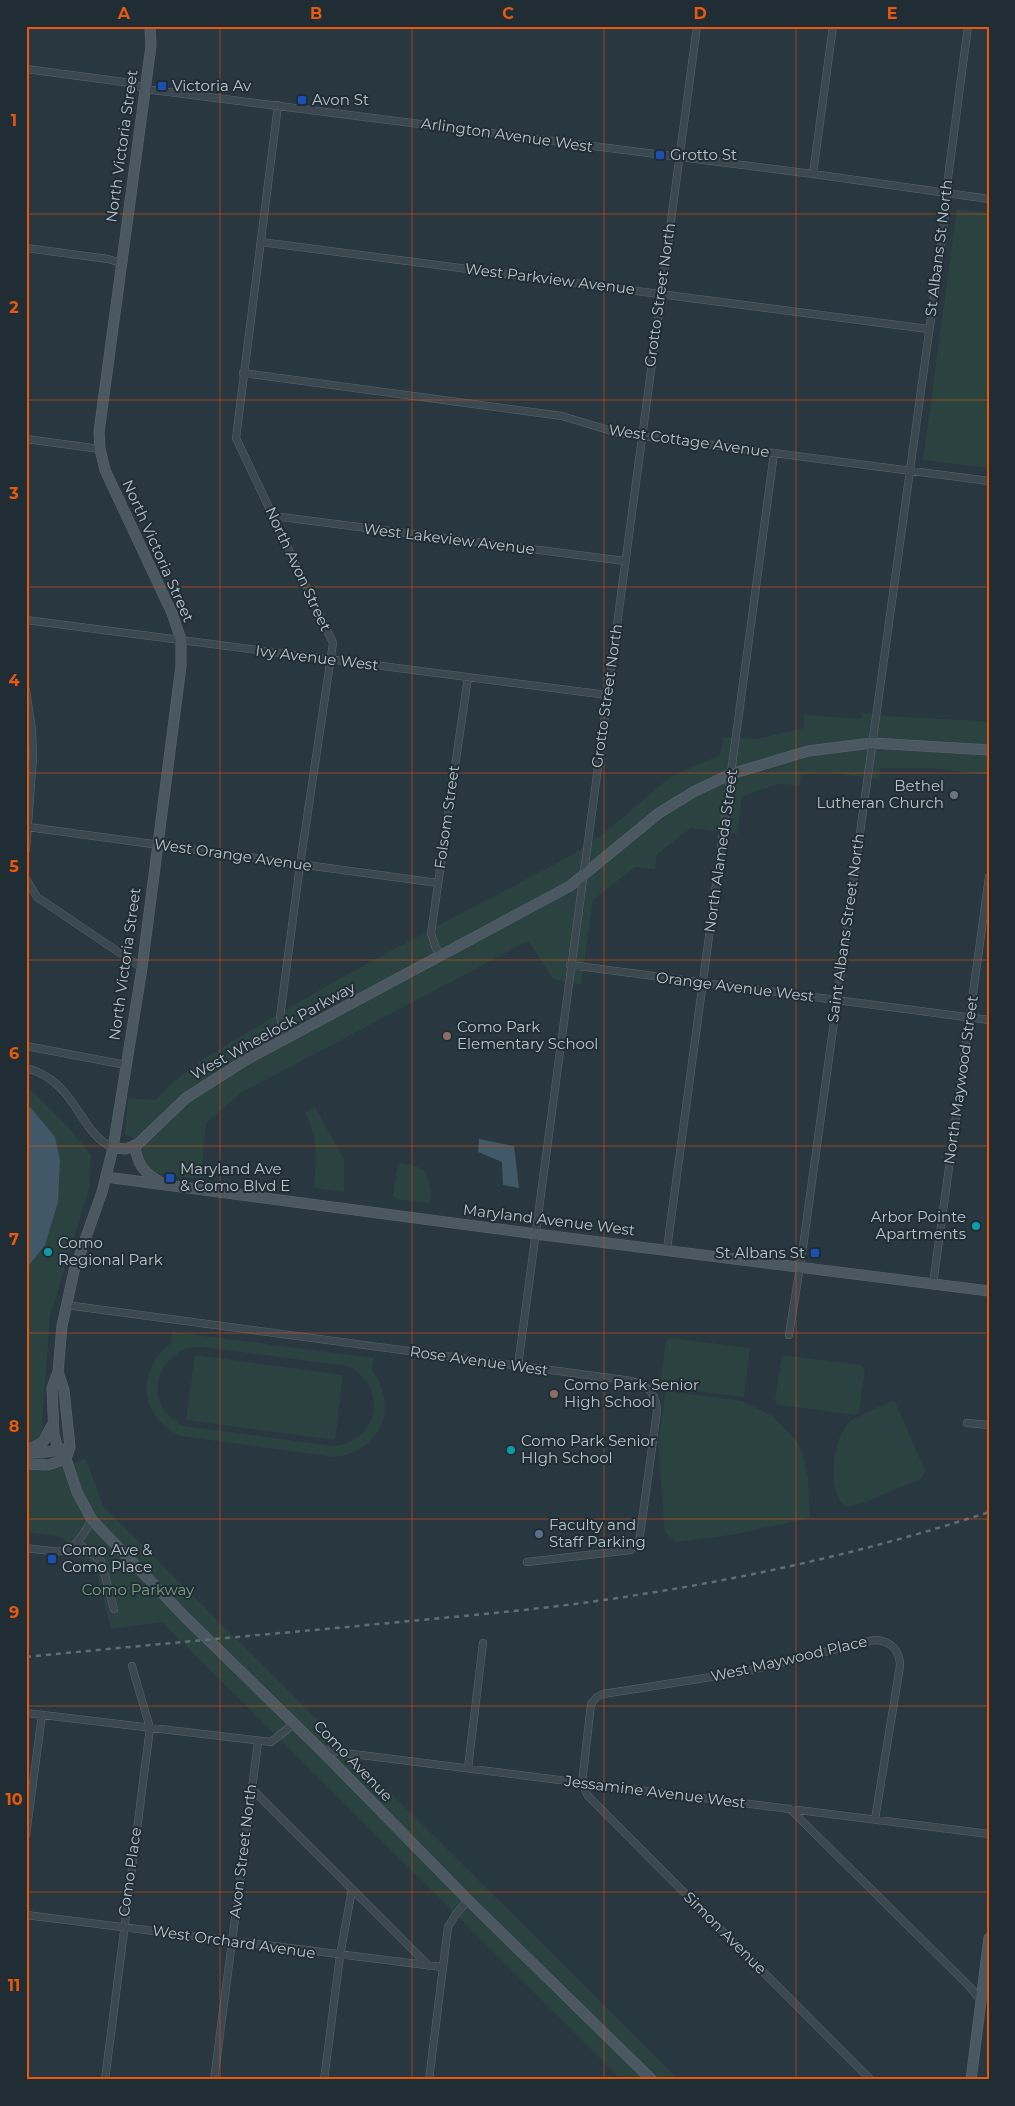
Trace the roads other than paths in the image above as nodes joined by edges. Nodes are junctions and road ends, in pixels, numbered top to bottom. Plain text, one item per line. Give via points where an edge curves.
1 (150, 26) edge
2 (697, 26) edge
3 (833, 26) edge
4 (968, 26) edge
5 (26, 69) edge
6 (145, 89) junction
7 (278, 105) junction
8 (679, 158) junction
9 (813, 174) junction
10 (947, 193) junction
11 (989, 199) edge
12 (261, 242) junction
13 (26, 248) edge
14 (121, 264) junction
15 (660, 294) junction
16 (928, 329) junction
17 (243, 373) junction
18 (642, 436) junction
19 (26, 439) edge
20 (100, 448) junction
21 (774, 453) junction
22 (910, 470) junction
23 (989, 481) edge
24 (273, 516) junction
25 (625, 561) junction
26 (26, 620) edge
27 (181, 640) junction
28 (331, 660) junction
29 (468, 677) junction
30 (26, 690) edge
31 (607, 695) junction
32 (872, 743) junction
33 (989, 750) edge
34 (731, 774) junction
35 (28, 827) junction
36 (157, 844) junction
37 (26, 850) edge
38 (300, 865) junction
39 (582, 876) junction
40 (989, 877) edge
41 (26, 879) edge
42 (438, 883) junction
43 (440, 956) junction
44 (570, 965) junction
45 (142, 968) junction
46 (702, 982) junction
47 (836, 1000) junction
48 (971, 1018) junction
49 (989, 1020) edge
50 (286, 1037) junction
51 (26, 1046) edge
52 (126, 1065) junction
53 (26, 1068) edge
54 (135, 1145) junction
55 (113, 1148) junction
56 (106, 1177) junction
57 (164, 1184) junction
58 (536, 1234) junction
59 (666, 1249) junction
60 (800, 1266) junction
61 (933, 1284) junction
62 (989, 1290) edge
63 (66, 1305) junction
64 (789, 1335) dead end
65 (518, 1366) junction
66 (58, 1372) junction
67 (53, 1420) junction
68 (967, 1422) dead end
69 (989, 1425) edge
70 (70, 1447) junction
71 (58, 1450) junction
72 (26, 1452) edge
73 (66, 1459) junction
74 (26, 1464) edge
75 (92, 1520) junction
76 (78, 1543) junction
77 (26, 1548) edge
78 (527, 1562) dead end
79 (114, 1609) dead end
80 (483, 1643) dead end
81 (132, 1666) dead end
82 (26, 1713) edge
83 (42, 1715) junction
84 (295, 1723) junction
85 (150, 1728) junction
86 (258, 1742) junction
87 (321, 1750) junction
88 (468, 1768) junction
89 (582, 1783) junction
90 (251, 1788) junction
91 (790, 1809) junction
92 (875, 1819) junction
93 (989, 1834) edge
94 (26, 1835) edge
95 (352, 1889) junction
96 (468, 1900) junction
97 (26, 1915) edge
98 (123, 1927) junction
99 (989, 1938) edge
100 (232, 1941) junction
101 (340, 1956) junction
102 (430, 1966) junction
103 (442, 1967) junction
104 (981, 2001) junction
105 (105, 2080) edge
106 (214, 2080) edge
107 (324, 2080) edge
108 (429, 2080) edge
109 (652, 2080) edge
110 (871, 2080) edge
111 (971, 2080) edge

1 - 6 street, North Victoria Street via 151,46
2 - 8 street, Grotto Street North
3 - 9 street
4 - 10 street, St Albans St North
5 - 6 street, Arlington Avenue West via 131,83
6 - 7 street, Arlington Avenue West
6 - 14 street, North Victoria Street
7 - 8 street, Arlington Avenue West
7 - 12 street, North Avon Street
8 - 9 street, Arlington Avenue West
8 - 15 street, Grotto Street North
9 - 10 street, Arlington Avenue West
10 - 11 street, Arlington Avenue West
10 - 16 street, St Albans St North
12 - 15 street, West Parkview Avenue
12 - 17 street, North Avon Street
13 - 14 street via 108,259
14 - 20 street, North Victoria Street via 100,418
15 - 16 street, West Parkview Avenue
15 - 18 street, Grotto Street North
16 - 22 street, St Albans St North
17 - 18 street, West Cottage Avenue via 562,416 618,433
17 - 24 street, North Avon Street via 236,438
18 - 21 street, West Cottage Avenue
18 - 25 street, Grotto Street North
19 - 20 street
20 - 27 street, North Victoria Street via 105,470 172,613
21 - 22 street, West Cottage Avenue
21 - 34 street, North Alameda Street
22 - 23 street, West Cottage Avenue
22 - 32 street, Saint Albans Street North
24 - 25 street, West Lakeview Avenue
24 - 28 street, North Avon Street via 333,643
25 - 31 street, Grotto Street North
26 - 27 street, Ivy Avenue West
27 - 28 street, Ivy Avenue West
27 - 36 street, North Victoria Street via 181,666
28 - 29 street, Ivy Avenue West
28 - 38 street, North Avon Street
29 - 31 street, Ivy Avenue West
29 - 42 street, Folsom Street
30 - 35 street via 33,757
31 - 39 street, Grotto Street North
32 - 33 street, West Wheelock Parkway
32 - 34 street, West Wheelock Parkway via 808,751
32 - 47 street, Saint Albans Street North
34 - 39 street, West Wheelock Parkway via 660,813
34 - 46 street, North Alameda Street
35 - 36 street, West Orange Avenue
35 - 37 street
36 - 38 street, West Orange Avenue
36 - 45 street, North Victoria Street
38 - 42 street, West Orange Avenue
38 - 50 street, North Avon Street via 280,1017
39 - 43 street, West Wheelock Parkway via 570,886
39 - 44 street, Grotto Street North
40 - 48 street, North Maywood Street
41 - 45 street via 37,898
42 - 43 street, Folsom Street via 431,933
43 - 50 street, West Wheelock Parkway
44 - 46 street, Orange Avenue West
44 - 58 street, Grotto Street North
45 - 52 street, North Victoria Street
46 - 47 street, Orange Avenue West
46 - 59 street, North Alameda Street
47 - 48 street, Orange Avenue West
47 - 60 street, Saint Albans Street North
48 - 49 street, Orange Avenue West
48 - 61 street, North Maywood Street
50 - 54 street, West Wheelock Parkway via 186,1098
51 - 52 street
52 - 55 street, North Victoria Street
53 - 55 street via 58,1084 100,1142
54 - 55 street via 126,1149
54 - 57 street via 142,1169
55 - 56 street, North Victoria Street
56 - 57 street, Maryland Avenue West
56 - 63 street, North Victoria Street
57 - 58 street, Maryland Avenue West
58 - 59 street, Maryland Avenue West
58 - 65 street, Grotto Street North
59 - 60 street, Maryland Avenue West
60 - 61 street, Maryland Avenue West
60 - 64 street
61 - 62 street, Maryland Avenue West
63 - 65 street, Rose Avenue West
63 - 66 street, North Victoria Street
65 - 78 street, Rose Avenue West via 625,1380 645,1385 656,1400 639,1543 631,1550
66 - 67 street via 52,1388
66 - 70 street via 64,1390
67 - 71 street
67 - 72 street via 43,1442
68 - 69 street
70 - 71 street
70 - 73 street
71 - 72 street
71 - 73 street
73 - 74 street via 48,1465
73 - 75 street, Como Avenue via 77,1492
75 - 76 street
75 - 84 street, Como Avenue via 184,1616
76 - 77 street via 62,1552
76 - 79 street via 101,1562
80 - 88 street
81 - 85 street, Como Place
82 - 83 street
83 - 85 street
83 - 94 street
84 - 86 street via 271,1742
84 - 87 street, Como Avenue
85 - 86 street
85 - 98 street, Como Place
86 - 90 street, Avon Street North
87 - 88 street, Jessamine Avenue West
87 - 96 street, Como Avenue
88 - 89 street, Jessamine Avenue West
89 - 91 street, Jessamine Avenue West
89 - 92 street, West Maywood Place via 591,1704 600,1695 743,1672 881,1640 893,1646 900,1656 900,1663
89 - 110 street, Simon Avenue via 588,1796
90 - 95 street
90 - 100 street, Avon Street North
91 - 92 street, Jessamine Avenue West
91 - 104 street
92 - 93 street, Jessamine Avenue West
95 - 101 street
95 - 102 street
96 - 103 street via 448,1927
96 - 109 street, Como Avenue
97 - 98 street, West Orchard Avenue
98 - 100 street, West Orchard Avenue
98 - 105 street, Como Place
99 - 104 street
100 - 101 street, West Orchard Avenue
100 - 106 street, Avon Street North
101 - 102 street, West Orchard Avenue
101 - 107 street
102 - 103 street, West Orchard Avenue
103 - 108 street
104 - 111 street

